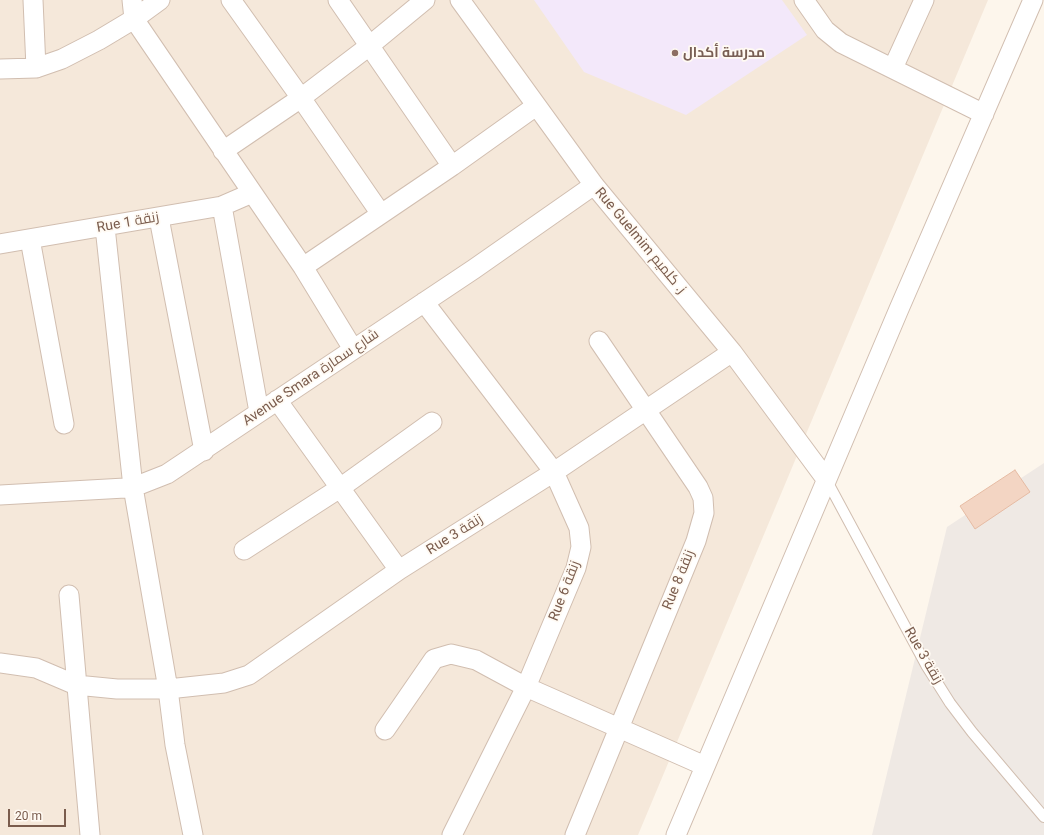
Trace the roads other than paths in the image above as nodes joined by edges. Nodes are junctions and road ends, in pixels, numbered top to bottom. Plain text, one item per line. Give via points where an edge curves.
1 (33, 0) edge
2 (132, 0) edge
3 (160, 0) edge
4 (231, 0) edge
5 (338, 0) edge
6 (425, 0) edge
7 (460, 0) edge
8 (804, 0) edge
9 (924, 0) edge
10 (1033, 0) edge
11 (134, 19) junction
12 (368, 47) junction
13 (36, 68) junction
14 (893, 68) junction
15 (0, 69) edge
16 (301, 98) junction
17 (536, 106) junction
18 (984, 114) junction
19 (223, 151) junction
20 (452, 166) junction
21 (594, 185) junction
22 (252, 193) junction
23 (222, 206) junction
24 (381, 214) junction
25 (159, 218) junction
26 (105, 227) junction
27 (30, 239) junction
28 (0, 244) edge
29 (303, 267) junction
30 (424, 302) junction
31 (599, 341) dead end
32 (353, 349) junction
33 (732, 352) junction
34 (277, 400) junction
35 (646, 410) junction
36 (259, 412) junction
37 (432, 422) dead end
38 (64, 424) dead end
39 (204, 450) junction
40 (554, 472) junction
41 (826, 479) junction
42 (133, 487) junction
43 (340, 488) junction
44 (0, 495) edge
45 (244, 550) dead end
46 (399, 570) junction
47 (69, 595) dead end
48 (0, 663) edge
49 (76, 685) junction
50 (526, 688) junction
51 (168, 689) junction
52 (619, 728) junction
53 (385, 730) dead end
54 (705, 766) junction
55 (1044, 817) edge
56 (90, 835) edge
57 (193, 835) edge
58 (452, 835) edge
59 (575, 835) edge
60 (676, 835) edge

1 - 13 street
2 - 11 street
3 - 11 street
4 - 16 street
5 - 12 street
6 - 12 street
7 - 17 street, Rue Guelmim ز. كلميم
8 - 14 street via 825,30 841,43
9 - 14 street
10 - 18 street
11 - 13 street via 81,51
11 - 19 street
12 - 16 street
12 - 20 street
13 - 15 street
14 - 18 street
16 - 19 street
16 - 24 street
17 - 20 street
17 - 21 street, Rue Guelmim ز. كلميم
18 - 41 street
19 - 22 street
20 - 24 street
21 - 30 street, Avenue Smara شارع سمارة
21 - 33 street, Rue Guelmim ز. كلميم
22 - 23 street, Rue 1 زنقة
22 - 29 street
23 - 25 street, Rue 1 زنقة
23 - 36 street
24 - 29 street
25 - 26 street, Rue 1 زنقة
25 - 39 street
26 - 27 street, Rue 1 زنقة
26 - 42 street
27 - 28 street, Rue 1 زنقة
27 - 38 street
29 - 32 street
30 - 32 street, Avenue Smara شارع سمارة
30 - 40 street, Rue 6 زنقة
31 - 35 street, Rue 8 زنقة
32 - 34 street, Avenue Smara شارع سمارة
33 - 35 street, Rue 3 زنقة
33 - 41 street, Rue Guelmim ز. كلميم
34 - 36 street, Avenue Smara شارع سمارة
34 - 43 street
35 - 40 street, Rue 3 زنقة
35 - 52 street, Rue 8 زنقة via 698,487 703,498 704,513 696,541
36 - 39 street, Avenue Smara شارع سمارة
37 - 43 street
39 - 42 street, Avenue Smara شارع سمارة via 167,474
40 - 46 street, Rue 3 زنقة
40 - 50 street, Rue 6 زنقة via 579,528 581,547 576,568
41 - 54 street
41 - 55 lane, Rue 3 زنقة via 926,665 950,703
42 - 44 street, Avenue Smara شارع سمارة
42 - 51 street
43 - 45 street
43 - 46 street
46 - 51 street, Rue 3 زنقة via 249,675 224,683
47 - 49 street
48 - 49 street, Rue 3 زنقة via 36,668
49 - 51 street, Rue 3 زنقة via 117,689
49 - 56 street
50 - 52 street
50 - 53 street via 476,660 451,654 434,660
50 - 58 street, Rue 6 زنقة
51 - 57 street via 175,745
52 - 54 street
52 - 59 street, Rue 8 زنقة
54 - 60 street

